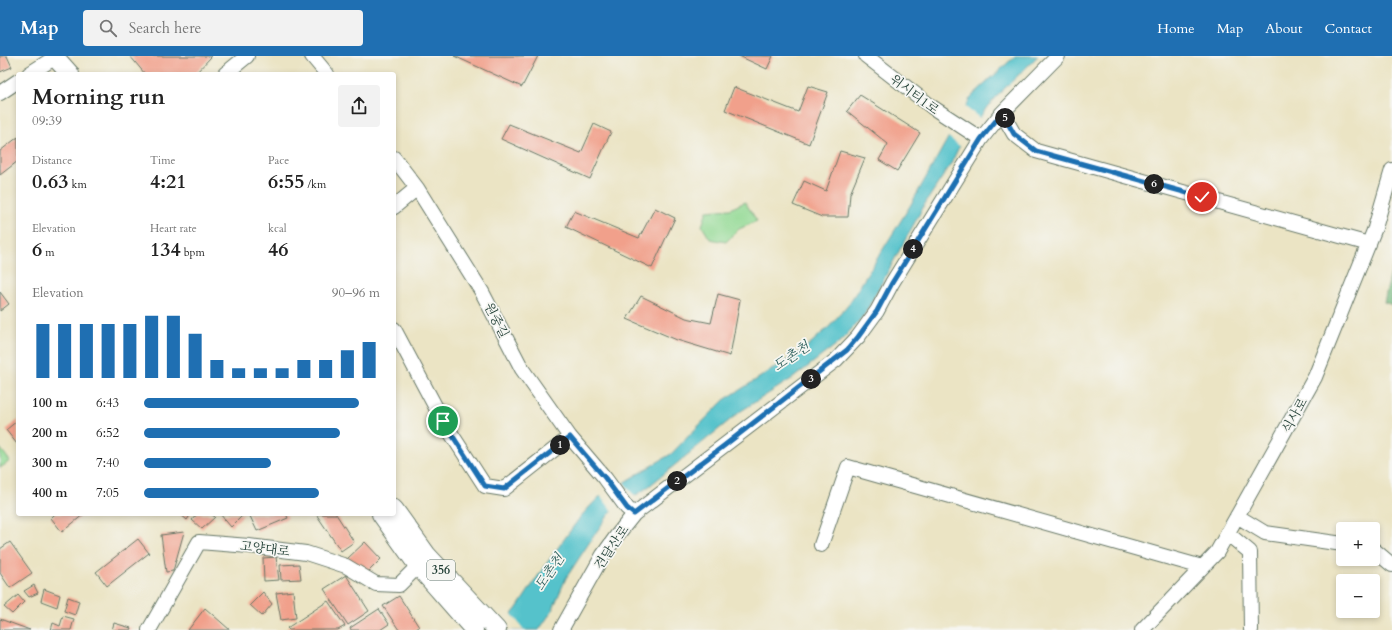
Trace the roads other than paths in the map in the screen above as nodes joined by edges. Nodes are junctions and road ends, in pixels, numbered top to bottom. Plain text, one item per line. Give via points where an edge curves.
1 (59, 56) edge
2 (247, 56) edge
3 (312, 56) edge
4 (866, 56) edge
5 (1058, 56) edge
6 (32, 72) edge
7 (69, 72) edge
8 (80, 72) edge
9 (227, 72) edge
10 (325, 72) edge
11 (16, 82) edge
12 (0, 93) edge
13 (1002, 113) junction
14 (978, 137) junction
15 (396, 161) edge
16 (1392, 170) edge
17 (417, 188) junction
18 (396, 205) edge
19 (1368, 244) junction
20 (396, 333) edge
21 (570, 437) junction
22 (630, 511) junction
23 (396, 512) edge
24 (381, 516) edge
25 (1237, 516) junction
26 (1227, 533) junction
27 (1336, 543) edge
28 (821, 545) dead end
29 (1380, 555) edge
30 (1392, 565) edge
31 (418, 566) junction
32 (1202, 567) junction
33 (487, 627) edge
34 (149, 630) edge
35 (561, 630) edge
36 (1142, 630) edge
37 (1251, 630) edge

1 - 6 street
1 - 7 main road
1 - 8 main road
2 - 9 street
3 - 10 street
4 - 14 street, 위시티1로
5 - 13 street, 견달산로
11 - 12 street
13 - 14 street, 견달산로
13 - 19 street via 1014,134 1036,151
14 - 22 street, 견달산로 via 877,311 847,350 731,440
15 - 17 street, 원중길
16 - 19 street, 식사로
17 - 18 street
17 - 21 street, 원중길 via 482,292 522,369
19 - 25 street, 식사로 via 1315,377
20 - 21 street via 443,421 485,486 504,489
21 - 22 street, 원중길
22 - 35 street, 견달산로
23 - 33 main road, 356 via 427,556
24 - 31 main road
25 - 26 street, 식사로
25 - 27 street via 1265,533
26 - 32 street, 식사로 via 1217,552
26 - 37 street via 1250,552
28 - 32 street via 848,467
29 - 30 street
31 - 33 main road
31 - 34 street, 고양대로 via 399,585 376,584 346,566 306,553 200,542
32 - 36 street, 식사로

